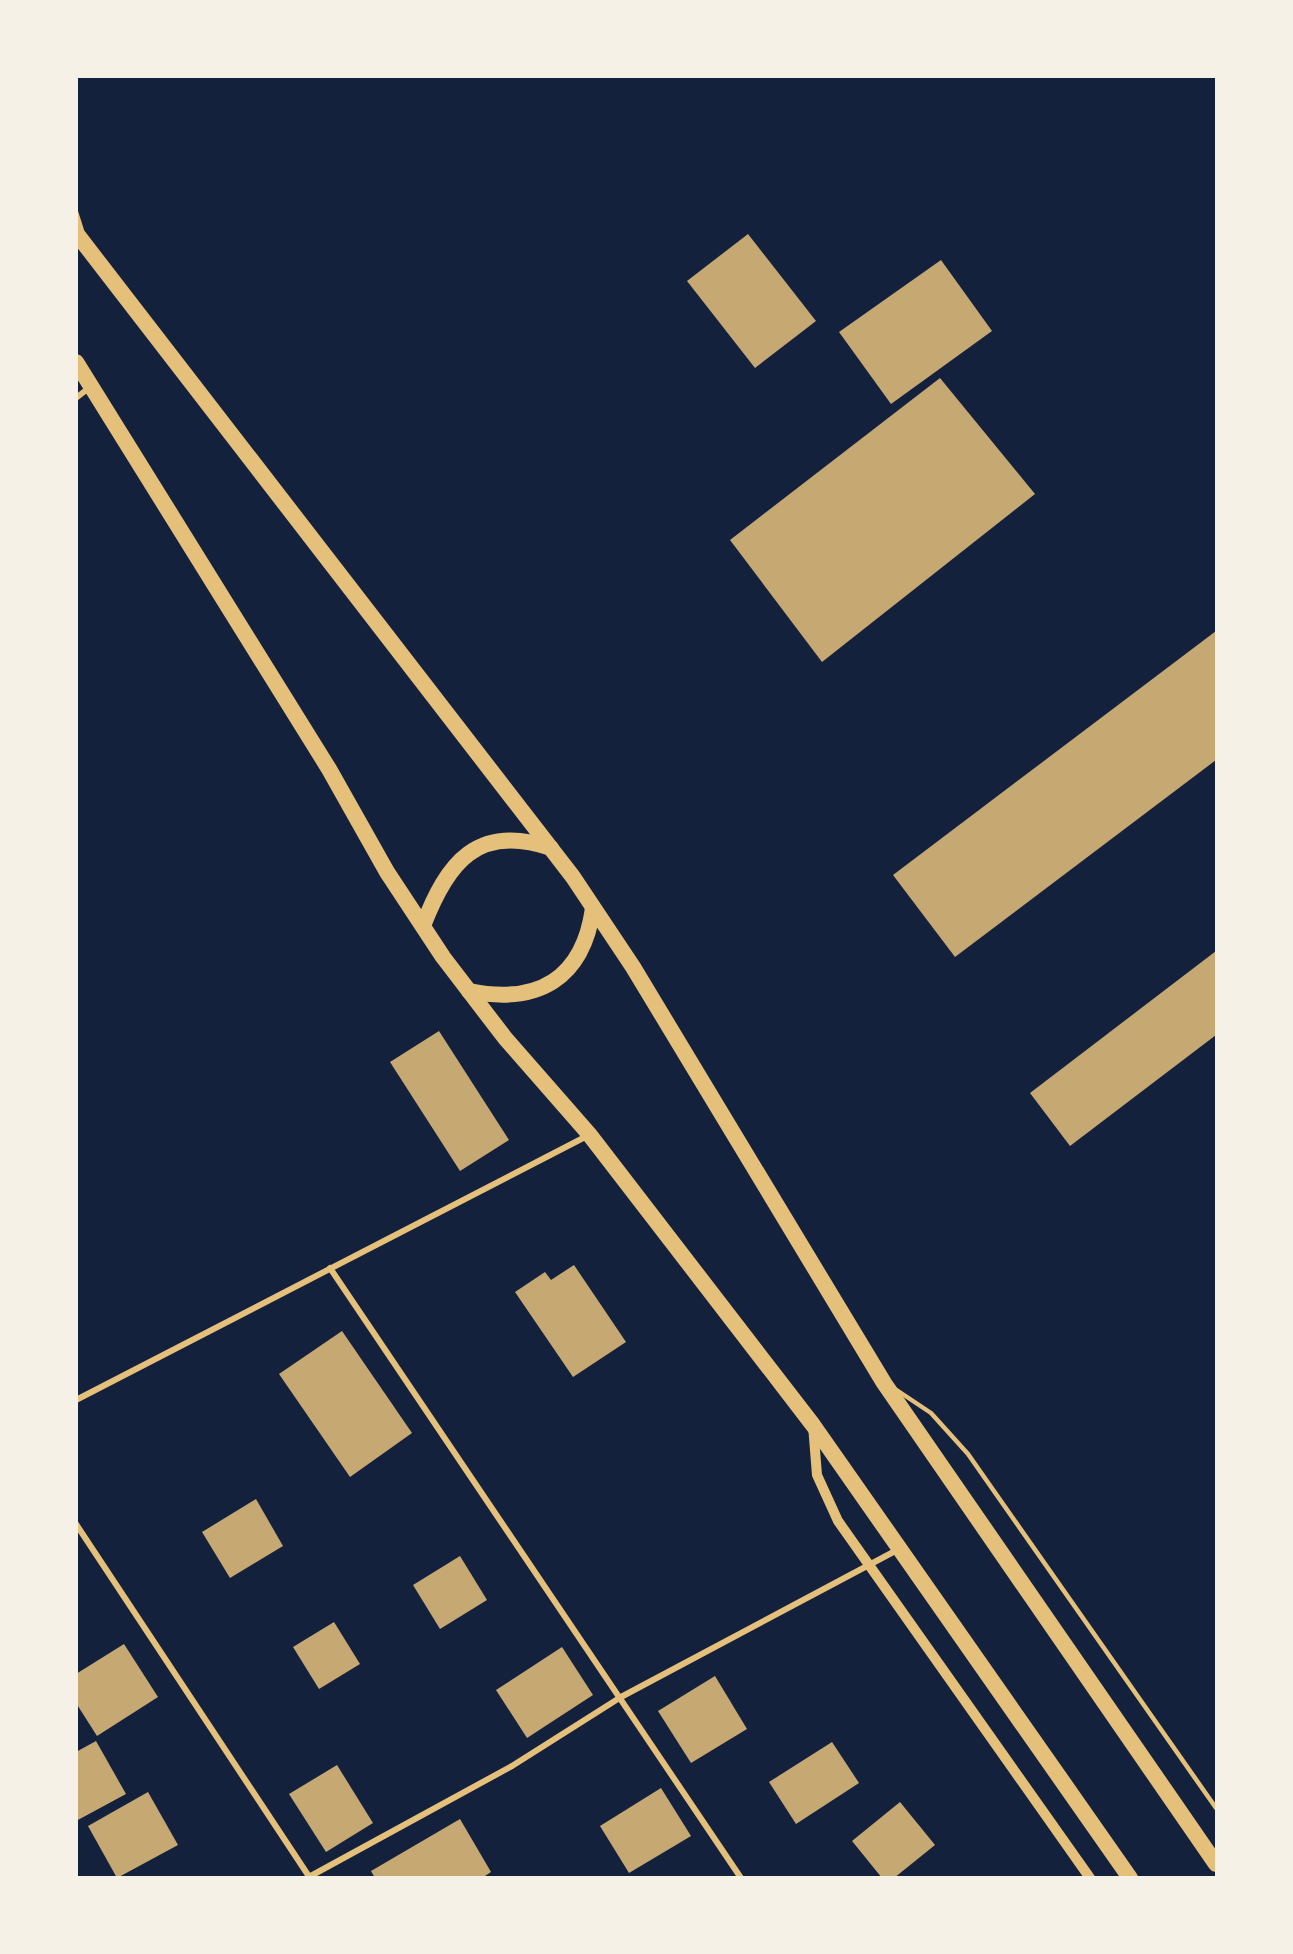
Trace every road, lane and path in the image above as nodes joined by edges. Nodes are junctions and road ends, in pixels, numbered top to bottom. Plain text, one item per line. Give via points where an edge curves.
1 (76, 212) edge
2 (76, 233) edge
3 (87, 248) junction
4 (76, 362) edge
5 (92, 386) junction
6 (76, 398) edge
7 (551, 848) junction
8 (593, 908) junction
9 (423, 926) junction
10 (469, 991) junction
11 (589, 1134) junction
12 (330, 1269) junction
13 (884, 1383) junction
14 (76, 1400) edge
15 (813, 1425) junction
16 (76, 1524) edge
17 (900, 1549) junction
18 (869, 1565) junction
19 (621, 1697) junction
20 (1216, 1808) edge
21 (1216, 1864) edge
22 (309, 1877) edge
23 (741, 1878) edge
24 (1090, 1878) edge
25 (1130, 1878) edge

1 - 3 lane
2 - 3 highway
3 - 7 highway
4 - 5 highway
5 - 6 street
5 - 9 highway
7 - 8 highway
7 - 9 highway via 531,841 507,840 485,845 464,857 447,873
8 - 10 highway via 582,950 570,968 553,981 513,996
8 - 13 highway via 633,967
9 - 10 highway
10 - 11 highway
11 - 12 street
11 - 15 highway
12 - 14 street
12 - 19 street
13 - 20 lane via 909,1396 951,1432
13 - 21 highway
15 - 17 highway
15 - 18 street via 816,1467 826,1499
16 - 22 street
17 - 18 street
17 - 25 highway
18 - 19 street
18 - 24 street
19 - 22 street via 512,1766
19 - 23 street

